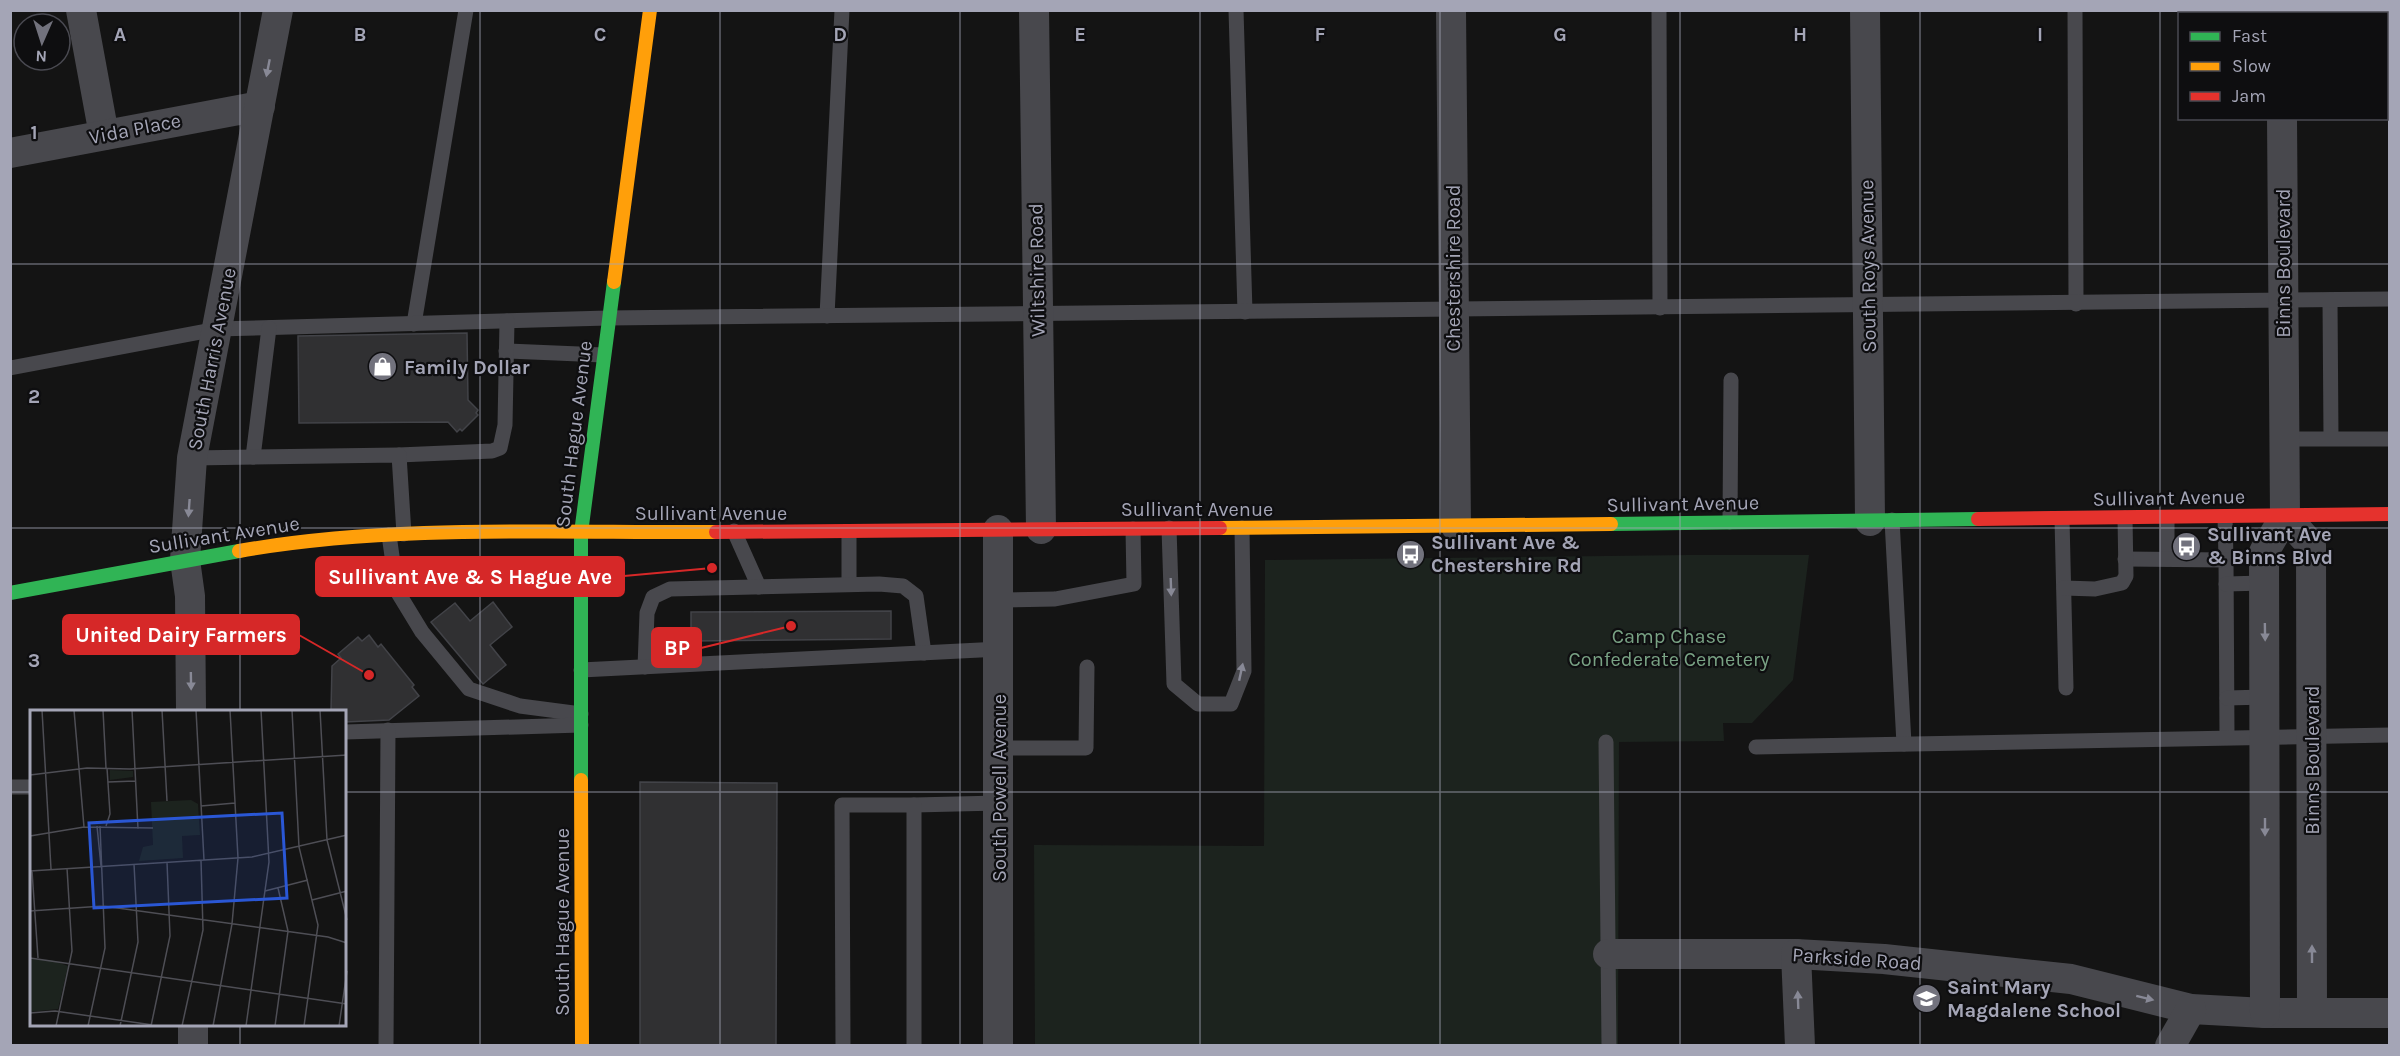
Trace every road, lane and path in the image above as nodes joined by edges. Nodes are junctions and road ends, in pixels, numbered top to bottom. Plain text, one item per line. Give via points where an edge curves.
1 (81, 10) edge
2 (278, 10) edge
3 (466, 10) edge
4 (650, 10) edge
5 (842, 10) edge
6 (1034, 10) edge
7 (1236, 10) edge
8 (1450, 10) edge
9 (1659, 10) edge
10 (1865, 10) edge
11 (2075, 10) edge
12 (260, 106) junction
13 (2282, 120) edge
14 (104, 135) junction
15 (10, 153) edge
16 (2390, 299) edge
17 (2330, 300) junction
18 (2283, 301) junction
19 (2076, 304) junction
20 (1868, 307) junction
21 (1660, 308) junction
22 (1453, 310) junction
23 (1245, 312) junction
24 (1037, 313) junction
25 (827, 316) junction
26 (608, 318) junction
27 (507, 321) junction
28 (414, 324) junction
29 (269, 328) junction
30 (217, 329) junction
31 (506, 351) junction
32 (603, 355) junction
33 (10, 368) edge
34 (1731, 380) dead end
35 (2331, 438) junction
36 (2284, 439) junction
37 (2390, 439) edge
38 (399, 455) junction
39 (253, 457) junction
40 (192, 458) junction
41 (2390, 514) edge
42 (2285, 516) junction
43 (2225, 517) junction
44 (2125, 518) junction
45 (2167, 518) junction
46 (2062, 519) junction
47 (1881, 521) junction
48 (1730, 522) junction
49 (1456, 526) junction
50 (1169, 528) junction
51 (1242, 528) junction
52 (1041, 529) junction
53 (1132, 529) junction
54 (999, 530) junction
55 (734, 531) junction
56 (849, 532) junction
57 (396, 534) junction
58 (581, 534) junction
59 (2125, 559) junction
60 (2167, 559) junction
61 (185, 560) junction
62 (2226, 560) junction
63 (2264, 583) junction
64 (849, 584) junction
65 (2226, 584) junction
66 (759, 586) junction
67 (2064, 588) junction
68 (10, 593) edge
69 (1000, 600) junction
70 (1000, 650) junction
71 (924, 653) junction
72 (645, 667) junction
73 (1087, 667) dead end
74 (581, 670) junction
75 (2066, 688) dead end
76 (2265, 697) junction
77 (2227, 698) junction
78 (191, 710) edge
79 (581, 719) junction
80 (388, 730) junction
81 (346, 732) edge
82 (2390, 735) edge
83 (2266, 736) junction
84 (2313, 736) junction
85 (2227, 737) junction
86 (1606, 742) dead end
87 (1904, 744) junction
88 (1756, 747) dead end
89 (999, 748) junction
90 (10, 787) edge
91 (30, 787) edge
92 (999, 803) junction
93 (914, 805) junction
94 (1608, 954) junction
95 (1796, 954) junction
96 (2191, 1009) junction
97 (2265, 1013) junction
98 (2312, 1013) junction
99 (2390, 1013) edge
100 (193, 1026) edge
101 (193, 1046) edge
102 (386, 1046) edge
103 (582, 1046) edge
104 (843, 1046) edge
105 (914, 1046) edge
106 (998, 1046) edge
107 (1609, 1046) edge
108 (1800, 1046) edge
109 (2170, 1046) edge

1 - 14 street
2 -> 12 street, South Harris Avenue
3 - 28 lane
4 - 26 main road, South Hague Avenue
5 - 25 lane
6 - 24 street, Wiltshire Road
7 - 23 lane
8 - 22 street, Chestershire Road
9 - 21 lane
10 - 20 street, South Roys Avenue
11 - 19 lane
12 - 14 street, Vida Place
12 - 30 street, South Harris Avenue
13 - 18 street, Binns Boulevard
14 - 15 street, Vida Place
16 - 17 lane
17 - 18 lane
17 - 35 lane
18 - 19 lane
18 - 36 street, Binns Boulevard
19 - 20 lane
20 - 21 lane
20 - 47 street, South Roys Avenue
21 - 22 lane
22 - 23 lane
22 - 49 street, Chestershire Road
23 - 24 lane
24 - 25 lane
24 - 52 street, Wiltshire Road
25 - 26 lane
26 - 27 lane
26 - 32 main road, South Hague Avenue
27 - 28 lane
27 - 31 lane
28 - 29 lane
29 - 30 lane
29 - 39 lane
30 - 33 lane
30 - 40 street, South Harris Avenue
31 - 32 lane
31 - 38 lane via 505,424 500,447 492,451
32 - 58 main road, South Hague Avenue
34 - 48 lane
35 - 36 lane
35 - 37 lane
36 - 42 street, Binns Boulevard
38 - 39 lane
38 - 57 lane
39 - 40 lane
40 -> 61 street, South Harris Avenue
41 - 42 main road, Sullivant Avenue
42 - 43 main road, Sullivant Avenue
42 - 63 street via 2264,552
42 - 84 street, Binns Boulevard via 2311,545
43 - 45 main road, Sullivant Avenue
43 - 62 lane
44 - 45 main road, Sullivant Avenue
44 - 46 main road, Sullivant Avenue
44 - 59 lane
45 - 60 lane
46 - 47 main road, Sullivant Avenue
46 - 67 lane
47 - 48 main road, Sullivant Avenue
47 - 87 lane
48 - 49 main road, Sullivant Avenue
49 - 51 main road, Sullivant Avenue
50 - 51 main road, Sullivant Avenue
50 -> 51 lane via 1174,684 1198,704 1231,704 1244,671
50 - 53 main road, Sullivant Avenue
52 - 53 main road, Sullivant Avenue
52 - 54 main road, Sullivant Avenue
53 - 69 lane via 1134,584 1055,599
54 - 56 main road, Sullivant Avenue
54 - 69 street, South Powell Avenue
55 - 56 main road, Sullivant Avenue
55 - 58 main road, Sullivant Avenue
55 - 66 lane
56 - 64 lane
57 - 58 main road, Sullivant Avenue
57 - 61 main road, Sullivant Avenue via 274,544
57 - 79 lane via 397,591 422,632 470,689 520,706
58 - 74 main road, South Hague Avenue
59 - 60 lane
59 - 67 lane via 2126,576 2122,583 2095,589
60 - 62 lane
61 - 68 main road, Sullivant Avenue
61 -> 78 street, South Harris Avenue via 190,596
62 - 65 lane
63 - 65 lane
63 -> 76 street
64 - 66 lane
64 - 71 lane via 903,586 916,596
65 - 77 lane
66 - 72 lane via 670,589 653,597 647,613
67 - 75 lane
69 - 70 street, South Powell Avenue
70 - 71 lane
70 - 89 street, South Powell Avenue
71 - 72 lane
72 - 74 lane
73 - 89 lane via 1086,748
74 - 79 main road, South Hague Avenue
76 - 77 lane
76 - 83 street
77 - 85 lane
79 - 80 lane
79 - 103 main road, South Hague Avenue
80 - 81 lane
80 - 102 lane
82 - 84 lane
83 - 84 lane
83 - 85 lane
83 -> 97 street
98 -> 84 street, Binns Boulevard
85 - 87 lane
86 - 94 lane
87 - 88 lane
89 - 92 street, South Powell Avenue
90 - 91 lane
92 - 93 lane
92 - 106 street, South Powell Avenue
93 - 104 lane via 842,805
93 - 105 lane
94 - 95 street, Parkside Road
94 - 107 lane
95 -> 96 street, Parkside Road via 2071,979
108 -> 95 street
96 - 97 street, Parkside Road
96 - 109 street
97 - 98 street, Parkside Road
98 - 99 street, Parkside Road
100 - 101 street

